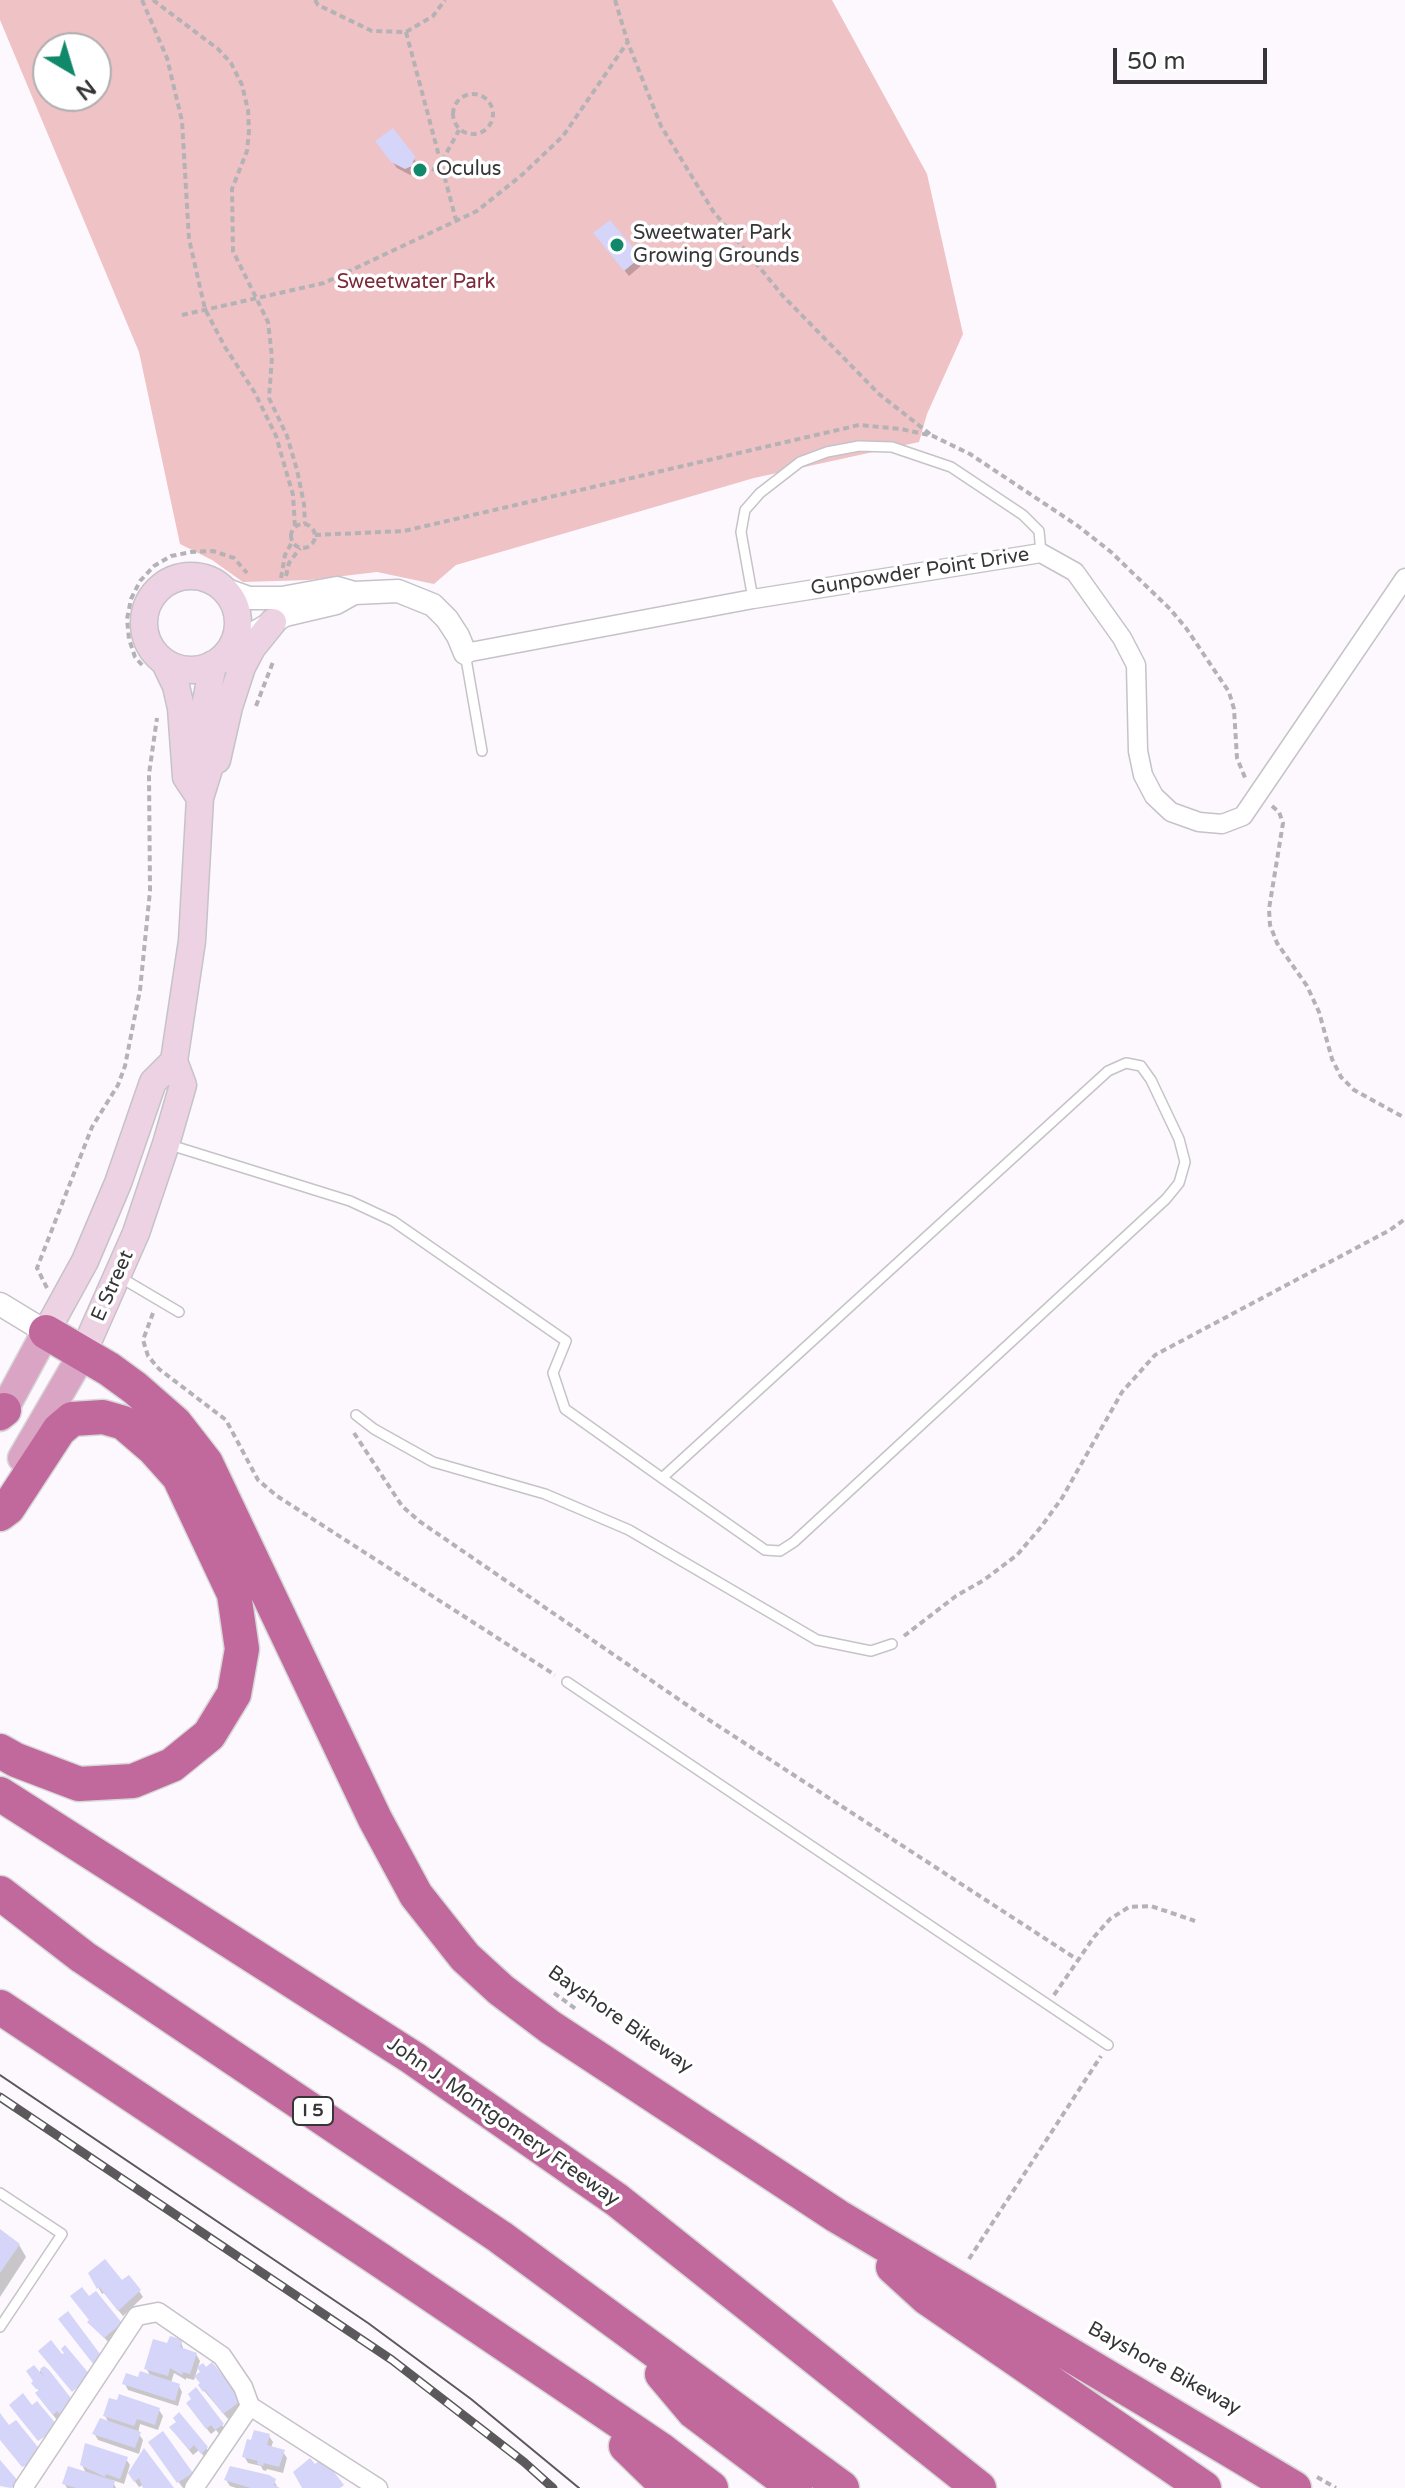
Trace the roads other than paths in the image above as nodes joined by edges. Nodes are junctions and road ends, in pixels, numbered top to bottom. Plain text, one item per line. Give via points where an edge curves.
1 (1041, 553) junction
2 (1405, 578) edge
3 (224, 589) junction
4 (354, 593) junction
5 (753, 599) junction
6 (273, 622) junction
7 (465, 653) junction
8 (223, 655) junction
9 (154, 665) junction
10 (482, 751) dead end
11 (200, 798) junction
12 (197, 867) junction
13 (174, 1061) junction
14 (166, 1144) junction
15 (118, 1276) junction
16 (0, 1304) edge
17 (179, 1312) dead end
18 (46, 1332) junction
19 (83, 1353) junction
20 (1, 1413) edge
21 (356, 1415) dead end
22 (662, 1478) junction
23 (0, 1497) edge
24 (0, 1514) edge
25 (892, 1644) road end
26 (567, 1682) road end
27 (0, 1751) edge
28 (0, 1794) edge
29 (0, 1893) edge
30 (0, 2007) edge
31 (1108, 2045) road end
32 (0, 2193) edge
33 (837, 2216) junction
34 (0, 2327) edge
35 (626, 2331) junction
36 (566, 2386) junction
37 (250, 2406) junction
38 (1302, 2480) edge
39 (357, 2482) edge
40 (23, 2488) edge
41 (194, 2488) edge
42 (378, 2488) edge
43 (669, 2488) edge
44 (711, 2488) edge
45 (795, 2488) edge
46 (842, 2488) edge
47 (979, 2488) edge
48 (1204, 2488) edge

1 - 2 street, Gunpowder Point Drive via 1075,572 1136,665 1138,751 1154,796 1171,812 1222,824 1243,816
1 - 5 street, Gunpowder Point Drive
1 - 5 lane via 1039,531 1031,523 951,467 892,447 859,446 800,462 745,510 741,532
3 - 4 street via 249,598 337,588
3 - 8 main road via 238,616 237,631
3 - 9 main road via 193,575 156,590 143,624
4 - 6 street
4 - 7 street via 398,591 433,605
5 - 7 street, Gunpowder Point Drive
6 - 8 street
6 - 12 main road via 242,667 229,707 217,757 214,838
7 - 10 lane
8 - 9 main road via 189,670
8 - 11 main road, E Street via 205,707 209,769
9 - 11 main road, E Street via 176,686 186,777
11 - 12 main road, E Street
12 - 13 main road, E Street
13 - 14 main road, E Street via 183,1085
13 - 18 main road, E Street via 153,1082 85,1261
14 - 15 main road, E Street
14 - 22 lane via 350,1201 393,1221 566,1341 553,1373 565,1409
15 - 17 lane
15 - 19 main road, E Street
16 - 18 street
18 - 19 highway
18 - 20 main road, E Street
19 - 23 main road, E Street
19 - 33 highway via 175,1423 206,1463 375,1819 416,1895 447,1937 501,1990 550,2027
21 - 25 lane via 433,1462 545,1494 629,1530 817,1640 871,1651
22 - 22 lane via 765,1550 780,1551 794,1542 1179,1183 1185,1162 1179,1139 1141,1066 1126,1063 1108,1071
24 - 27 highway via 72,1419 103,1417 124,1423 179,1477 234,1594 242,1649 234,1694 209,1735 172,1765 133,1781 79,1784
26 - 31 lane
28 - 47 highway, John J. Montgomery Freeway via 413,2058 617,2200
29 - 35 highway, I 5 via 83,1957 500,2237
30 - 36 highway
32 - 34 lane via 62,2234
33 - 38 highway
33 - 48 highway via 927,2298
35 - 45 highway via 694,2412
35 - 46 highway, I 5
36 - 43 highway
36 - 44 highway
37 - 39 street
37 - 40 street via 222,2356 158,2312 137,2316
37 - 41 street
39 - 42 street

